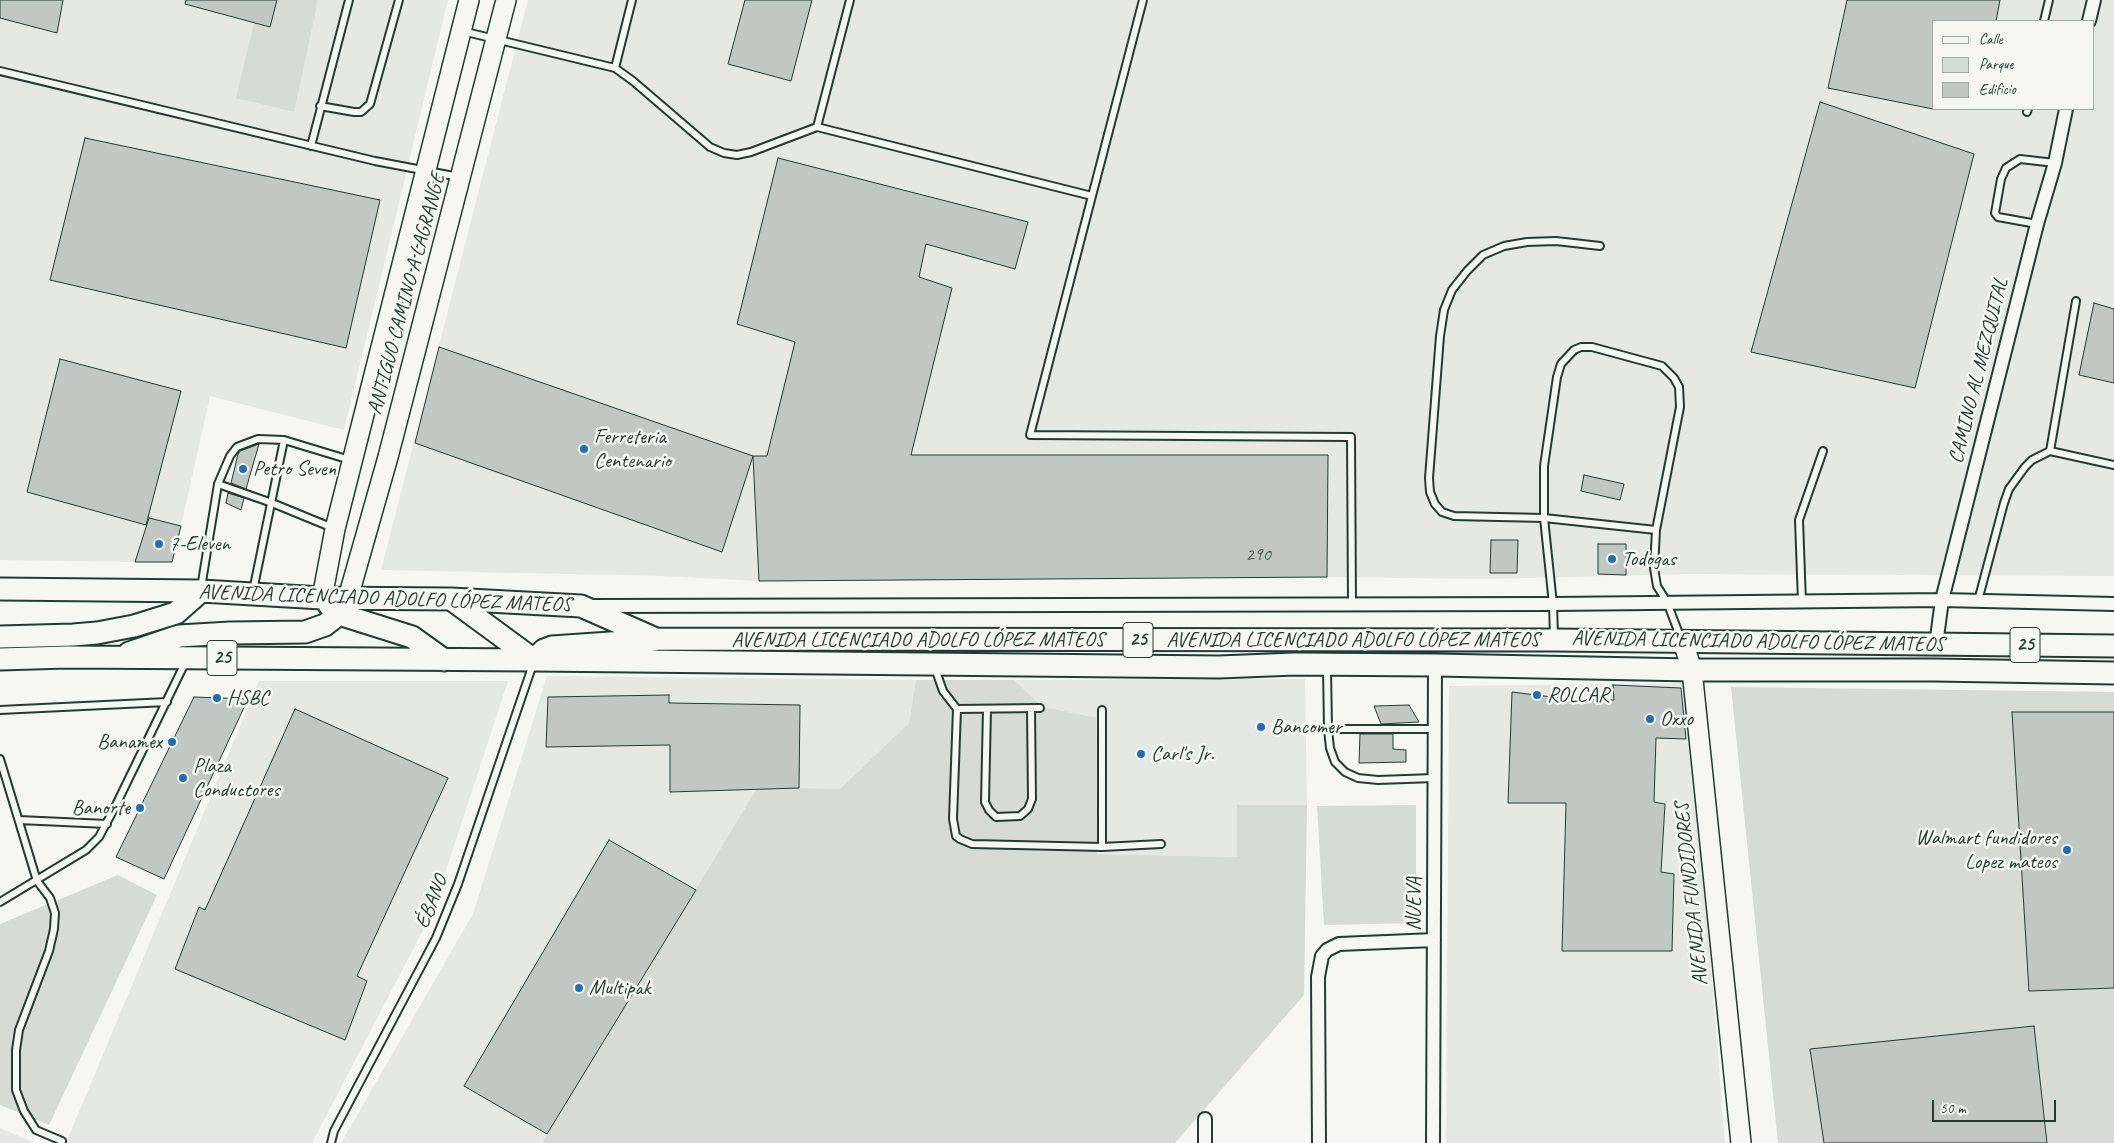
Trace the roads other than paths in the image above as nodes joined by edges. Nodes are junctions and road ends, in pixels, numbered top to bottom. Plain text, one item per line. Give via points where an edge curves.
1 (349, 0) edge
2 (399, 0) edge
3 (469, 0) edge
4 (506, 0) edge
5 (632, 0) edge
6 (850, 0) edge
7 (1143, 0) edge
8 (2049, 0) edge
9 (2094, 0) edge
10 (2044, 20) edge
11 (2089, 20) edge
12 (461, 30) junction
13 (496, 40) junction
14 (614, 68) junction
15 (0, 71) edge
16 (320, 106) junction
17 (2066, 110) edge
18 (817, 127) junction
19 (311, 146) junction
20 (2055, 163) junction
21 (425, 170) junction
22 (461, 177) junction
23 (1092, 196) junction
24 (2037, 224) junction
25 (1600, 246) dead end
26 (2076, 301) dead end
27 (284, 440) junction
28 (1823, 451) dead end
29 (2050, 451) junction
30 (352, 461) junction
31 (2114, 465) edge
32 (218, 484) junction
33 (272, 503) junction
34 (1544, 518) junction
35 (335, 529) junction
36 (1656, 530) junction
37 (0, 589) edge
38 (201, 591) junction
39 (252, 594) junction
40 (322, 598) junction
41 (451, 599) junction
42 (1942, 600) junction
43 (1978, 601) junction
44 (1667, 602) junction
45 (1802, 602) junction
46 (1352, 604) junction
47 (1553, 604) junction
48 (2114, 604) edge
49 (343, 606) junction
50 (581, 606) junction
51 (0, 636) edge
52 (656, 639) junction
53 (1554, 640) junction
54 (1683, 642) junction
55 (1936, 645) junction
56 (2114, 646) edge
57 (117, 658) junction
58 (187, 658) junction
59 (0, 660) edge
60 (444, 660) junction
61 (534, 660) junction
62 (934, 664) junction
63 (1327, 664) junction
64 (1435, 665) junction
65 (1692, 670) junction
66 (2114, 673) edge
67 (167, 702) junction
68 (1031, 708) junction
69 (1040, 708) dead end
70 (957, 709) junction
71 (988, 709) junction
72 (0, 710) edge
73 (1102, 710) dead end
74 (1328, 729) junction
75 (1435, 729) junction
76 (0, 759) edge
77 (1434, 778) junction
78 (19, 820) junction
79 (107, 824) junction
80 (1161, 844) dead end
81 (1102, 847) junction
82 (37, 881) junction
83 (0, 902) edge
84 (1434, 940) junction
85 (1205, 1119) dead end
86 (62, 1141) dead end
87 (331, 1143) edge
88 (1205, 1143) edge
89 (1318, 1143) edge
90 (1433, 1143) edge
91 (1741, 1143) edge

1 - 16 lane
2 - 16 lane via 370,104 361,112
3 - 12 street, ANTIGUO CAMINO A LAGRANGE
4 - 13 street, ANTIGUO CAMINO A LAGRANGE
5 - 14 lane
6 - 18 lane
7 - 23 lane
8 - 10 lane
9 - 11 street
12 - 13 lane
12 - 21 street, ANTIGUO CAMINO A LAGRANGE
13 - 14 lane
13 - 22 street, ANTIGUO CAMINO A LAGRANGE
14 - 18 lane via 710,147 724,153 751,152
15 - 19 lane
16 - 19 lane
17 - 20 street, CAMINO AL MEZQUITAL
18 - 23 lane
19 - 21 lane
20 - 24 street, CAMINO AL MEZQUITAL
20 - 24 lane via 2020,159 2006,168 2001,179 1995,213
21 - 22 lane
21 - 30 street, ANTIGUO CAMINO A LAGRANGE
22 - 49 street, ANTIGUO CAMINO A LAGRANGE via 388,456
23 - 46 lane via 1030,435 1351,437
24 - 42 street, CAMINO AL MEZQUITAL
25 - 34 lane via 1556,241 1504,246 1483,255 1467,270 1452,290 1444,310 1429,478 1434,504 1442,512 1454,516
26 - 29 lane
27 - 30 lane
27 - 32 lane via 258,439 237,447
27 - 33 lane
28 - 45 lane via 1800,520
29 - 31 lane
29 - 43 lane via 2032,460 2009,489
30 - 35 street, ANTIGUO CAMINO A LAGRANGE
32 - 33 lane
32 - 38 lane
33 - 35 lane
33 - 39 lane
34 - 36 lane
34 - 36 lane via 1544,466 1557,377 1569,355 1581,347 1592,347 1662,366 1679,387 1680,407
34 - 47 lane
35 - 40 street, ANTIGUO CAMINO A LAGRANGE
36 - 44 lane via 1654,578
37 - 38 main road, AVENIDA LICENCIADO ADOLFO LÓPEZ MATEOS
38 - 39 main road, AVENIDA LICENCIADO ADOLFO LÓPEZ MATEOS
38 - 51 main road via 176,612 134,626 73,635
39 - 40 main road, AVENIDA LICENCIADO ADOLFO LÓPEZ MATEOS
40 - 49 main road
41 - 49 main road, AVENIDA LICENCIADO ADOLFO LÓPEZ MATEOS / 25
41 - 50 main road, AVENIDA LICENCIADO ADOLFO LÓPEZ MATEOS / 25
41 - 61 main road
42 - 43 street
42 - 45 street
42 - 55 street, CAMINO AL MEZQUITAL
43 - 48 street
44 - 45 street
44 - 47 street
44 - 54 lane
46 - 47 street
46 - 50 street
47 - 53 lane
49 - 57 main road via 325,625 305,632 179,636
49 - 60 main road via 412,637
50 - 52 main road, AVENIDA LICENCIADO ADOLFO LÓPEZ MATEOS / 25
52 - 53 main road, AVENIDA LICENCIADO ADOLFO LÓPEZ MATEOS / 25
52 - 61 main road via 552,646
53 - 54 main road, AVENIDA LICENCIADO ADOLFO LÓPEZ MATEOS / 25
54 - 55 main road, AVENIDA LICENCIADO ADOLFO LÓPEZ MATEOS / 25
54 - 65 street, AVENIDA FUNDIDORES
55 - 56 main road, AVENIDA LICENCIADO ADOLFO LÓPEZ MATEOS / 25
57 - 58 main road, AVENIDA LICENCIADO ADOLFO LÓPEZ MATEOS / 25
57 - 59 main road, AVENIDA LICENCIADO ADOLFO LÓPEZ MATEOS / 25
58 - 60 main road, AVENIDA LICENCIADO ADOLFO LÓPEZ MATEOS / 25
58 - 67 lane
60 - 61 main road, AVENIDA LICENCIADO ADOLFO LÓPEZ MATEOS / 25
61 - 62 main road, AVENIDA LICENCIADO ADOLFO LÓPEZ MATEOS / 25
61 - 87 lane, ÉBANO via 436,938 334,1131
62 - 63 main road, AVENIDA LICENCIADO ADOLFO LÓPEZ MATEOS / 25 via 1219,667
62 - 70 lane via 943,692
63 - 64 main road, AVENIDA LICENCIADO ADOLFO LÓPEZ MATEOS / 25
63 - 74 lane
64 - 65 main road, AVENIDA LICENCIADO ADOLFO LÓPEZ MATEOS / 25
64 - 75 street, NUEVA
65 - 66 main road, AVENIDA LICENCIADO ADOLFO LÓPEZ MATEOS / 25
65 - 91 street, AVENIDA FUNDIDORES
67 - 72 lane
67 - 79 lane
68 - 69 lane
68 - 71 lane
68 - 71 lane via 1032,799 1020,816 996,817 985,802
70 - 71 lane
70 - 81 lane via 953,819 954,830 960,840 991,845
73 - 81 lane
74 - 75 lane
74 - 77 lane via 1335,762 1351,775 1378,780
75 - 77 street, NUEVA
76 - 78 lane
77 - 84 street, NUEVA
78 - 79 lane
78 - 82 lane
79 - 82 lane via 99,838 86,850
80 - 81 lane
82 - 83 lane
82 - 86 lane via 50,898 54,929 42,975 19,1030 16,1090 36,1130
84 - 89 street via 1339,944 1327,950 1319,963
84 - 90 street, NUEVA
85 - 88 street

